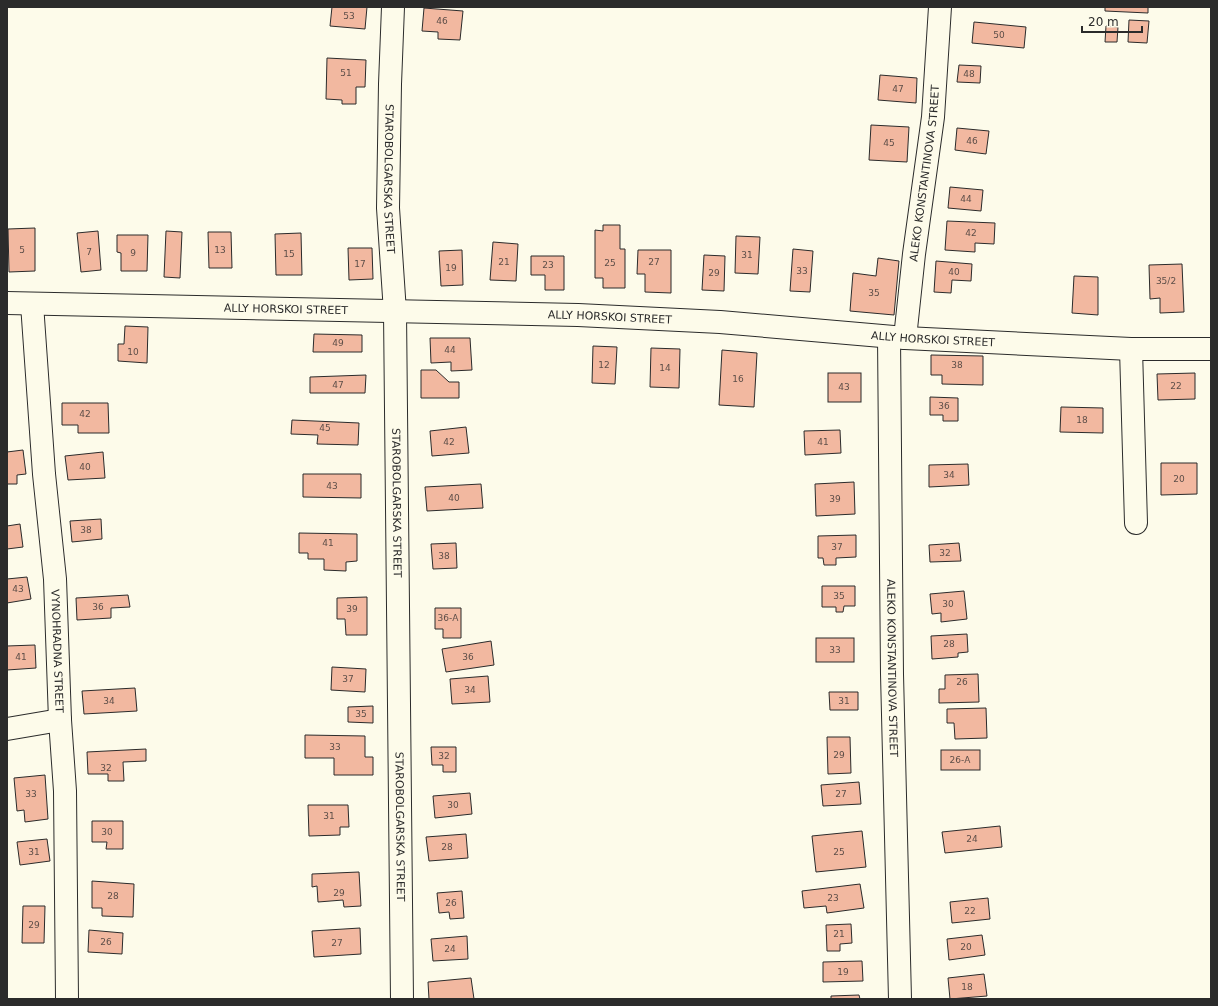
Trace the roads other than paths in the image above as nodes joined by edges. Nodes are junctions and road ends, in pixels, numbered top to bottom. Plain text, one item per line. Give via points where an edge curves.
1 (393, 7) edge
2 (940, 7) edge
3 (7, 303) edge
4 (32, 304) junction
5 (395, 312) junction
6 (897, 338) junction
7 (1211, 348) edge
8 (1131, 349) junction
9 (1136, 523) dead end
10 (60, 720) junction
11 (7, 729) edge
12 (67, 999) edge
13 (402, 999) edge
14 (900, 999) edge

1 - 5 street, STAROBOLGARSKA STREET via 388,208
2 - 6 street, ALEKO KONSTANTINOVA STREET via 933,117 914,254
3 - 4 street, ALLY HORSKOI STREET
4 - 5 street, ALLY HORSKOI STREET
4 - 10 street, VYNOHRADNA STREET via 44,474 55,579
5 - 6 street, ALLY HORSKOI STREET via 578,315 720,322
5 - 13 street, STAROBOLGARSKA STREET
6 - 8 street, ALLY HORSKOI STREET
6 - 14 street, ALEKO KONSTANTINOVA STREET via 892,666
7 - 8 street, ALLY HORSKOI STREET
8 - 9 street
10 - 11 street
10 - 12 street, VYNOHRADNA STREET via 65,791

